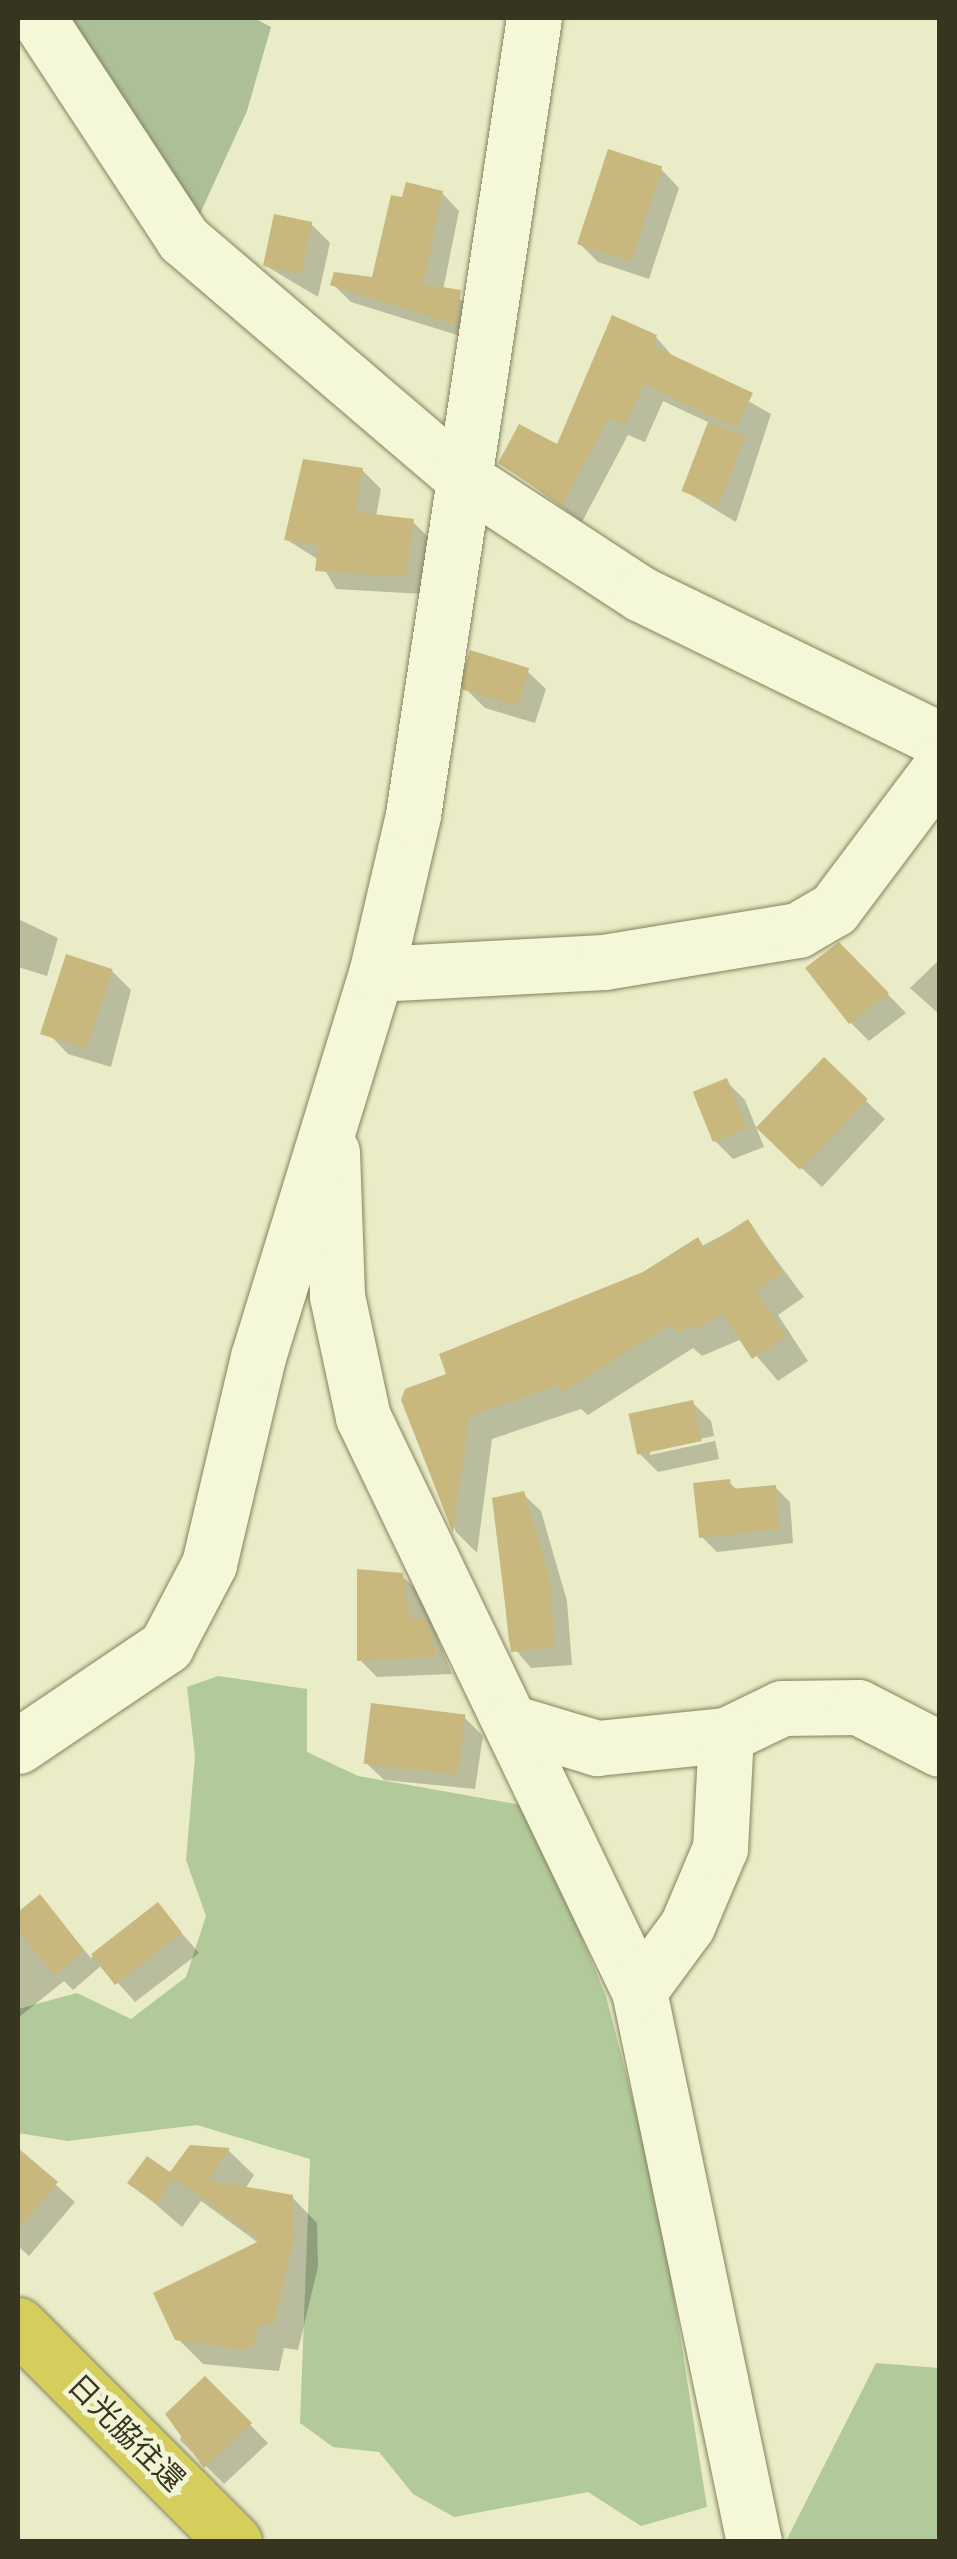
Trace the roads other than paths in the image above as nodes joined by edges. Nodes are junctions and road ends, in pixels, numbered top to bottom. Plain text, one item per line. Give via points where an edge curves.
1 (38, 18) edge
2 (534, 18) edge
3 (459, 474) junction
4 (940, 740) edge
5 (940, 768) edge
6 (376, 974) junction
7 (328, 1120) junction
8 (514, 1723) junction
9 (726, 1735) junction
10 (18, 1746) edge
11 (940, 1749) edge
12 (640, 1991) junction
13 (18, 2325) edge
14 (234, 2542) edge
15 (754, 2542) edge

1 - 3 street via 183,239
2 - 3 street
3 - 4 street via 641,594
3 - 6 street via 413,815
5 - 6 street via 834,909 798,930 604,962
6 - 7 street
7 - 8 street via 337,1296 363,1417
7 - 10 street via 209,1564 166,1646
8 - 9 street via 597,1748
8 - 12 street
9 - 11 street via 782,1708 858,1706
9 - 12 street via 720,1848 687,1926
12 - 15 street
13 - 14 highway, 日光脇往還

